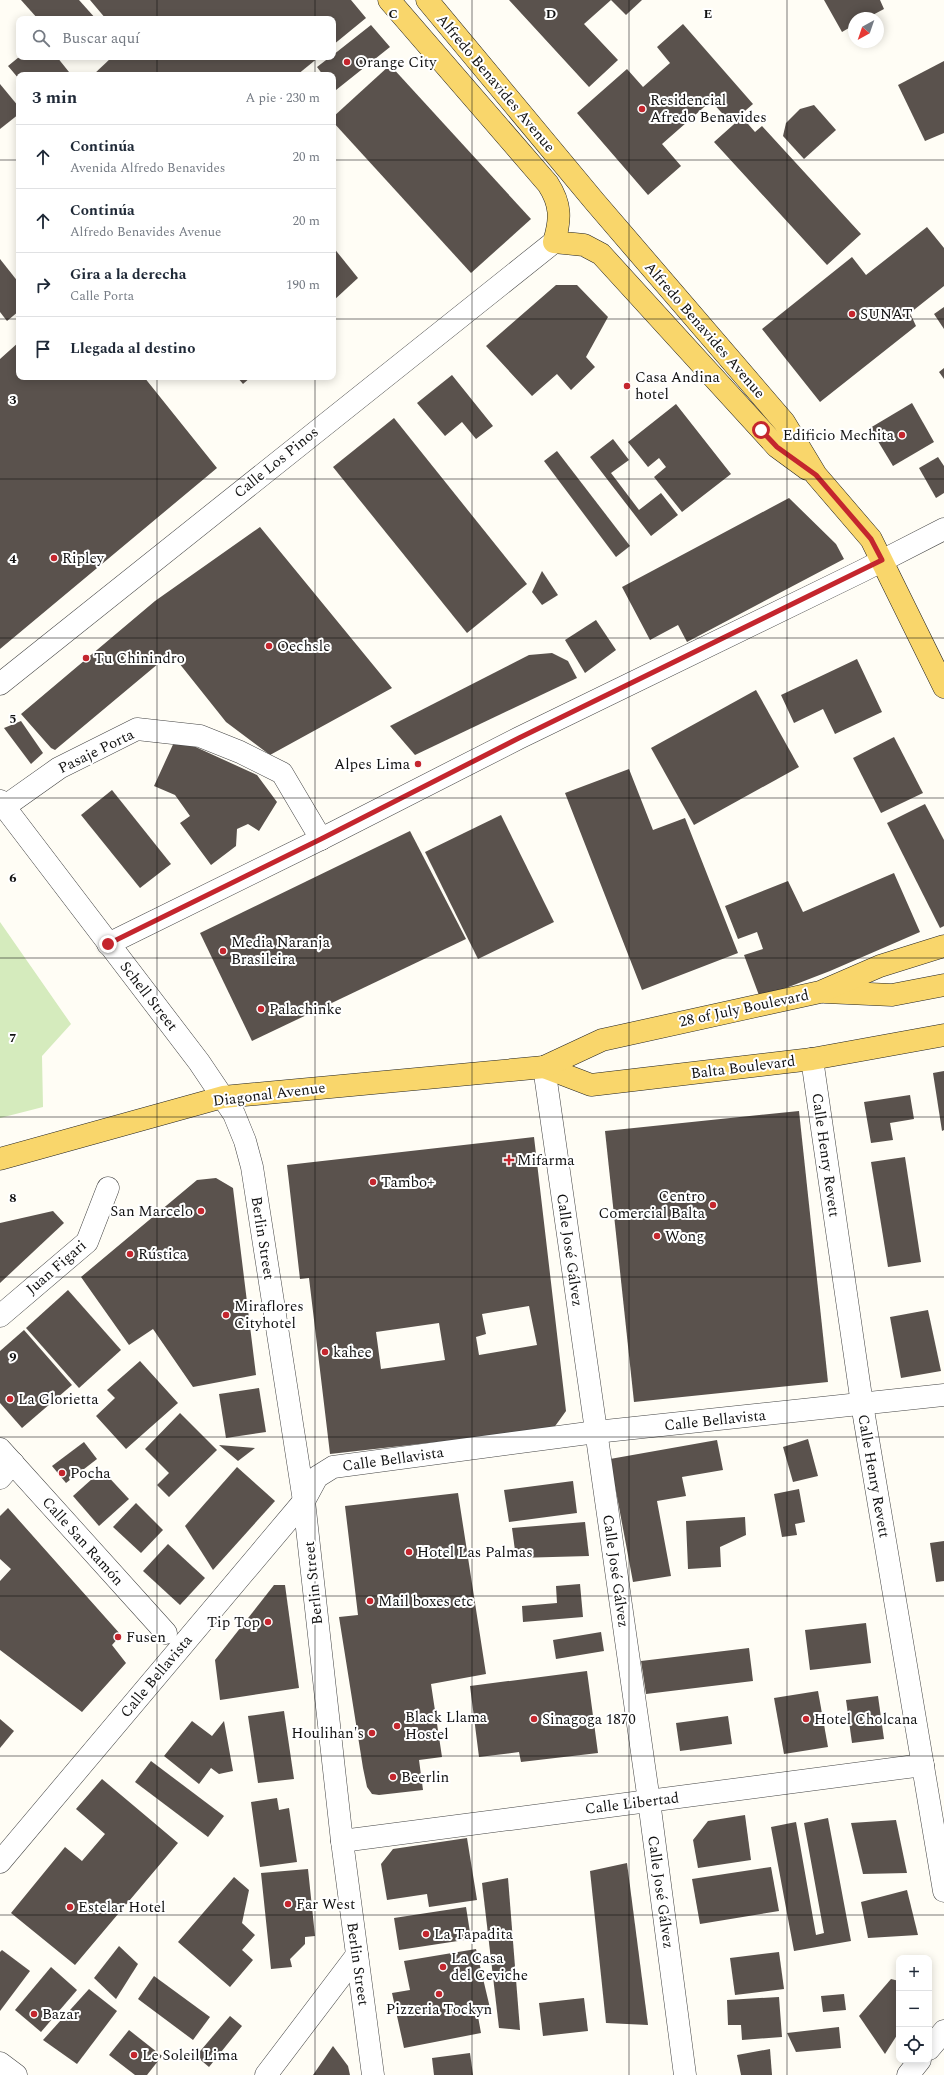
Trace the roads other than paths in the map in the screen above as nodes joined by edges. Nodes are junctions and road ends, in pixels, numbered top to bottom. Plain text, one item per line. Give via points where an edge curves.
1 (389, 0) edge
2 (427, 0) edge
3 (554, 242) junction
4 (816, 475) junction
5 (944, 529) edge
6 (882, 560) junction
7 (0, 684) edge
8 (944, 687) edge
9 (2, 804) edge
10 (321, 839) junction
11 (108, 944) junction
12 (944, 946) edge
13 (944, 985) edge
14 (820, 992) junction
15 (944, 1035) edge
16 (812, 1059) junction
17 (544, 1067) junction
18 (223, 1097) junction
19 (0, 1159) edge
20 (108, 1188) dead end
21 (0, 1316) edge
22 (944, 1395) edge
23 (862, 1404) junction
24 (596, 1432) junction
25 (4, 1463) edge
26 (304, 1501) junction
27 (166, 1633) dead end
28 (923, 1765) junction
29 (649, 1801) junction
30 (342, 1841) junction
31 (0, 1862) edge
32 (944, 1891) edge
33 (357, 1956) junction
34 (944, 2030) edge
35 (932, 2045) edge
36 (0, 2063) edge
37 (918, 2063) edge
38 (16, 2075) edge
39 (266, 2075) edge
40 (373, 2075) edge
41 (685, 2075) edge
42 (908, 2075) edge

1 - 3 main road, Alfredo Benavides Avenue via 548,184 556,196 559,219
2 - 4 main road, Alfredo Benavides Avenue via 595,202 784,422
3 - 4 main road via 584,245 601,254 777,447
3 - 7 street, Calle Los Pinos
4 - 6 main road, Alfredo Benavides Avenue via 871,539
5 - 6 street
6 - 8 main road, Alfredo Benavides Avenue
6 - 10 street via 519,738
9 - 10 street, Pasaje Porta via 59,768 137,729 200,736 240,752 282,774
9 - 11 street, Schell Street
10 - 11 street
11 - 18 street, Schell Street via 191,1051
12 - 14 main road, 28 of July Boulevard via 880,966
13 - 14 main road via 892,995
14 - 17 main road, 28 of July Boulevard via 602,1040
15 - 16 main road, Balta Boulevard
16 - 17 main road, Balta Boulevard via 591,1085
16 - 23 street, Calle Henry Revett
17 - 18 main road, Diagonal Avenue
17 - 24 street, Calle José Gálvez
18 - 19 main road, Diagonal Avenue
18 - 26 street, Berlin Street via 234,1114 252,1167
20 - 21 street, Juan Figari via 87,1242
22 - 23 street, Calle Bellavista
23 - 24 street, Calle Bellavista
23 - 28 street, Calle Henry Revett
24 - 26 street, Calle Bellavista via 333,1467 317,1477
24 - 29 street, Calle José Gálvez
25 - 27 street, Calle San Ramón
26 - 30 street, Berlin Street
26 - 31 street, Calle Bellavista
28 - 29 street, Calle Libertad
28 - 32 street, Calle Henry Revett
29 - 30 street, Calle Libertad
29 - 41 street, Calle José Gálvez
30 - 33 street, Berlin Street
33 - 39 street
33 - 40 street, Berlin Street
34 - 35 street
36 - 38 street
37 - 42 street

